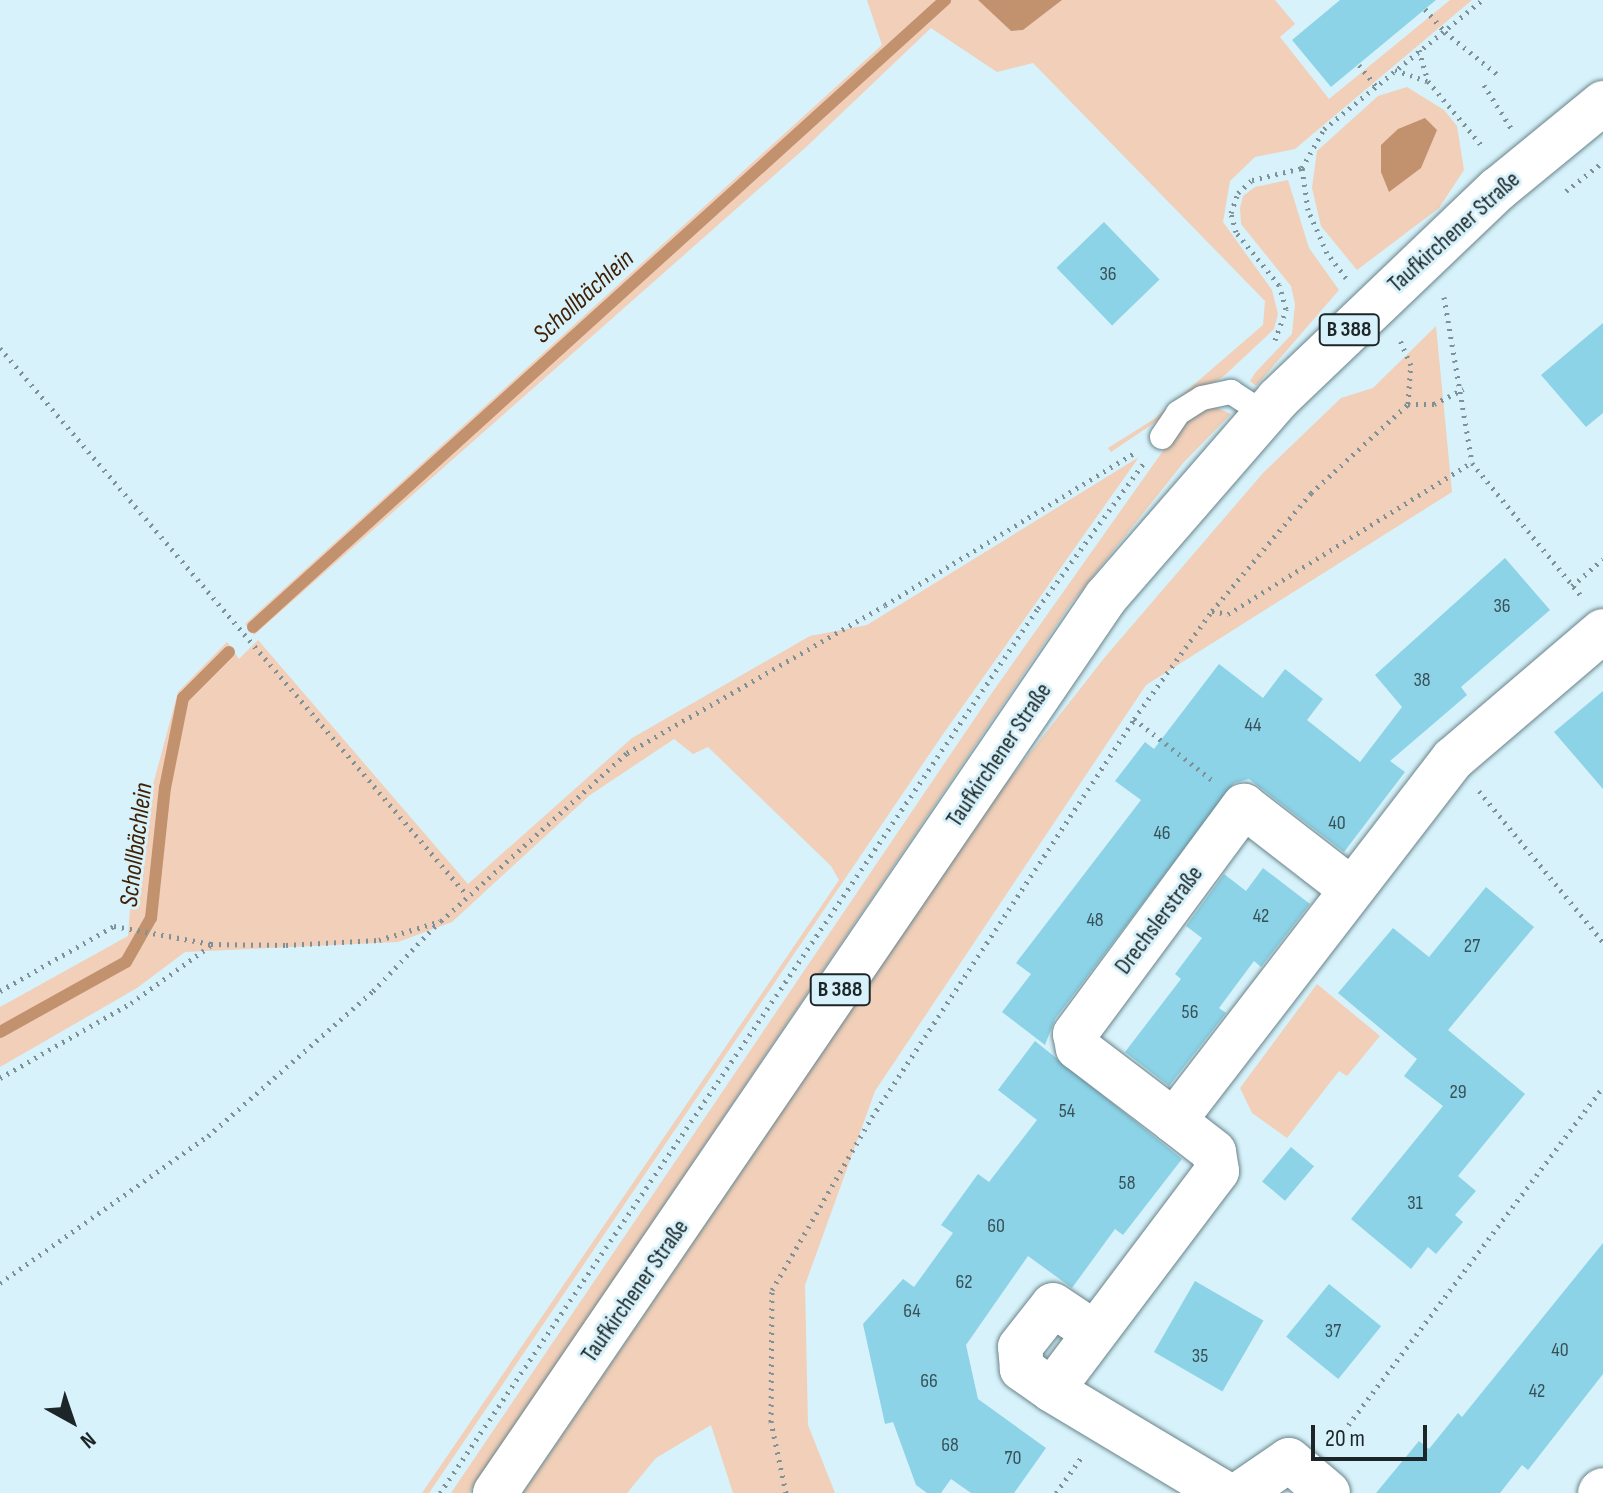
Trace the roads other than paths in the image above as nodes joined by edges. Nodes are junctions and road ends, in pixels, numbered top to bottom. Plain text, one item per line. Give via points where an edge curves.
1 (1603, 103) edge
2 (1248, 403) junction
3 (1162, 437) road end
4 (1603, 631) edge
5 (1351, 889) junction
6 (1174, 1121) junction
7 (1319, 1485) edge
8 (495, 1493) edge
9 (1224, 1493) edge
10 (1241, 1493) edge

1 - 2 street, Taufkirchener Straße / B 388
2 - 3 lane via 1202,398 1178,413
2 - 8 street, Taufkirchener Straße / B 388 via 1106,597
4 - 5 street via 1453,759
5 - 6 street
5 - 6 street, Drechslerstraße via 1244,806 1075,1034 1078,1048
6 - 9 street, Drechslerstraße via 1214,1152 1217,1171 1052,1390
7 - 10 street via 1289,1460

